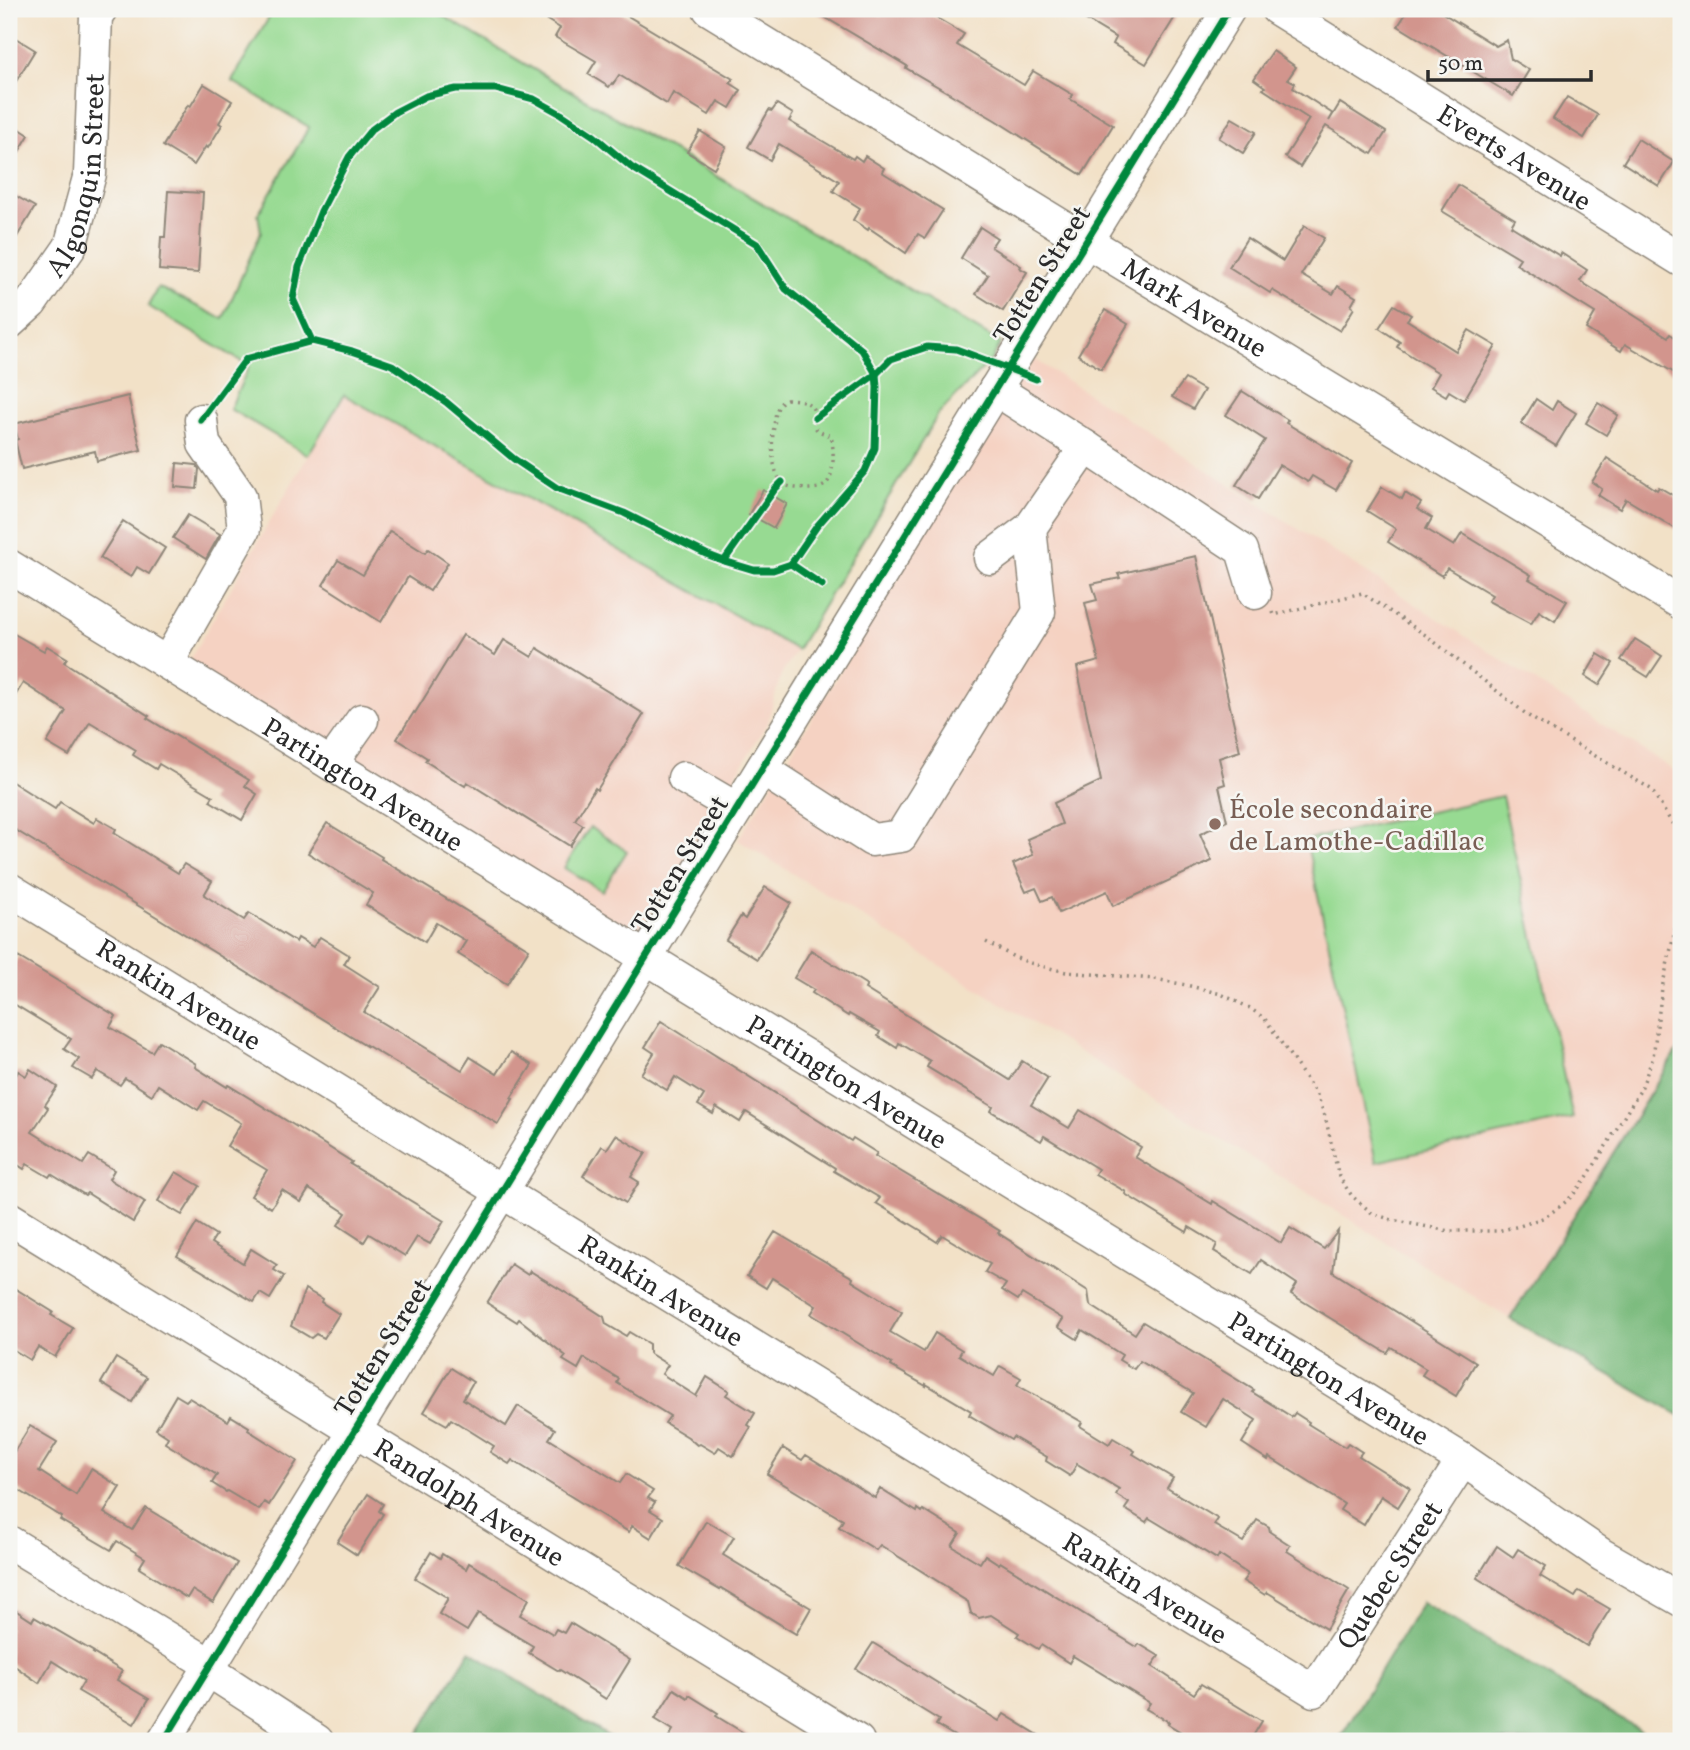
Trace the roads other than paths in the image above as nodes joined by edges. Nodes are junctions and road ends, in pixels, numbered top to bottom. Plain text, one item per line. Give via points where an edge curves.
1 (709, 9) edge
2 (1229, 9) edge
3 (1277, 9) edge
4 (94, 11) edge
5 (1086, 241) junction
6 (1681, 260) edge
7 (9, 323) edge
8 (995, 389) junction
9 (201, 420) dead end
10 (1086, 447) junction
11 (1030, 528) junction
12 (990, 558) dead end
13 (9, 566) edge
14 (1263, 598) road end
15 (1681, 603) edge
16 (167, 663) junction
17 (362, 720) dead end
18 (331, 764) junction
19 (762, 769) junction
20 (684, 778) dead end
21 (737, 809) junction
22 (9, 889) edge
23 (646, 958) junction
24 (502, 1192) junction
25 (9, 1218) edge
26 (355, 1431) junction
27 (1462, 1460) junction
28 (9, 1542) edge
29 (1681, 1600) edge
30 (209, 1668) junction
31 (1314, 1691) joint
32 (164, 1741) edge
33 (317, 1741) edge
34 (858, 1741) edge

1 - 5 street, Mark Avenue
2 - 5 street, Totten Street
3 - 6 street, Everts Avenue
4 - 7 street, Algonquin Street via 90,174 71,247 30,303
5 - 8 street, Totten Street
5 - 15 street, Mark Avenue
8 - 10 street
8 - 19 street, Totten Street
9 - 16 street via 204,444 240,496 244,529
10 - 11 street
10 - 14 street via 1242,550
11 - 12 street
11 - 19 street via 1039,612 901,836 872,839
13 - 16 street, Partington Avenue
16 - 18 street, Partington Avenue
17 - 18 street
18 - 23 street, Partington Avenue
19 - 21 street, Totten Street
20 - 21 street
21 - 23 street, Totten Street
22 - 24 street, Rankin Avenue
23 - 24 street, Totten Street
23 - 27 street, Partington Avenue
24 - 26 street, Totten Street
24 - 31 street, Rankin Avenue
25 - 26 street, Randolph Avenue
26 - 30 street, Totten Street
26 - 34 street, Randolph Avenue
27 - 29 street, Partington Avenue via 1602,1555
27 - 31 street, Quebec Street
28 - 30 street
30 - 32 street, Totten Street
30 - 33 street

